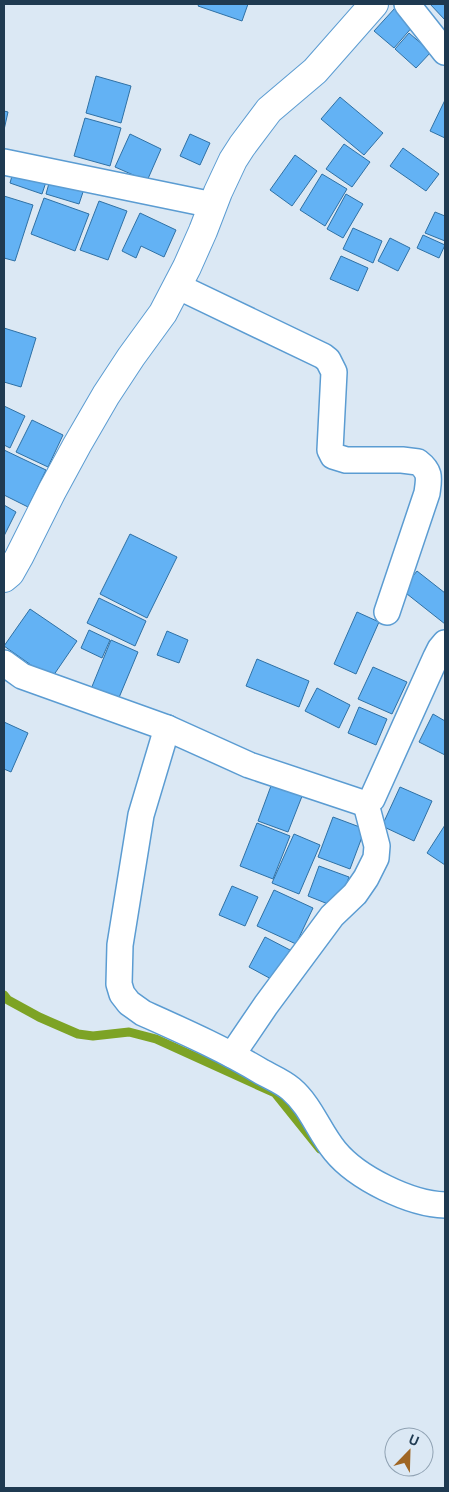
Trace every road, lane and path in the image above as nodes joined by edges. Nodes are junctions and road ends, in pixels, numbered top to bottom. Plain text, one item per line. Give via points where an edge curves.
1 (374, 4) edge
2 (407, 4) edge
3 (445, 52) edge
4 (4, 162) edge
5 (213, 206) junction
6 (176, 286) junction
7 (4, 578) edge
8 (387, 612) dead end
9 (445, 643) edge
10 (4, 663) edge
11 (167, 728) junction
12 (366, 804) junction
13 (232, 1055) junction
14 (445, 1205) edge

1 - 5 street via 315,71 269,110 256,126 233,160
2 - 3 street
4 - 5 street
5 - 6 street
6 - 7 street via 163,313 126,363 92,419 20,558
6 - 8 street via 328,360 334,372 330,450 333,456 346,460 418,462 428,473 427,493
9 - 12 street via 372,799
10 - 11 street via 22,676
11 - 12 street via 249,765
11 - 13 street via 141,815 120,945 119,984 129,1003 143,1013
12 - 13 street via 377,846 376,858 366,878 332,916
13 - 14 street via 291,1089 335,1152 355,1170 416,1200

